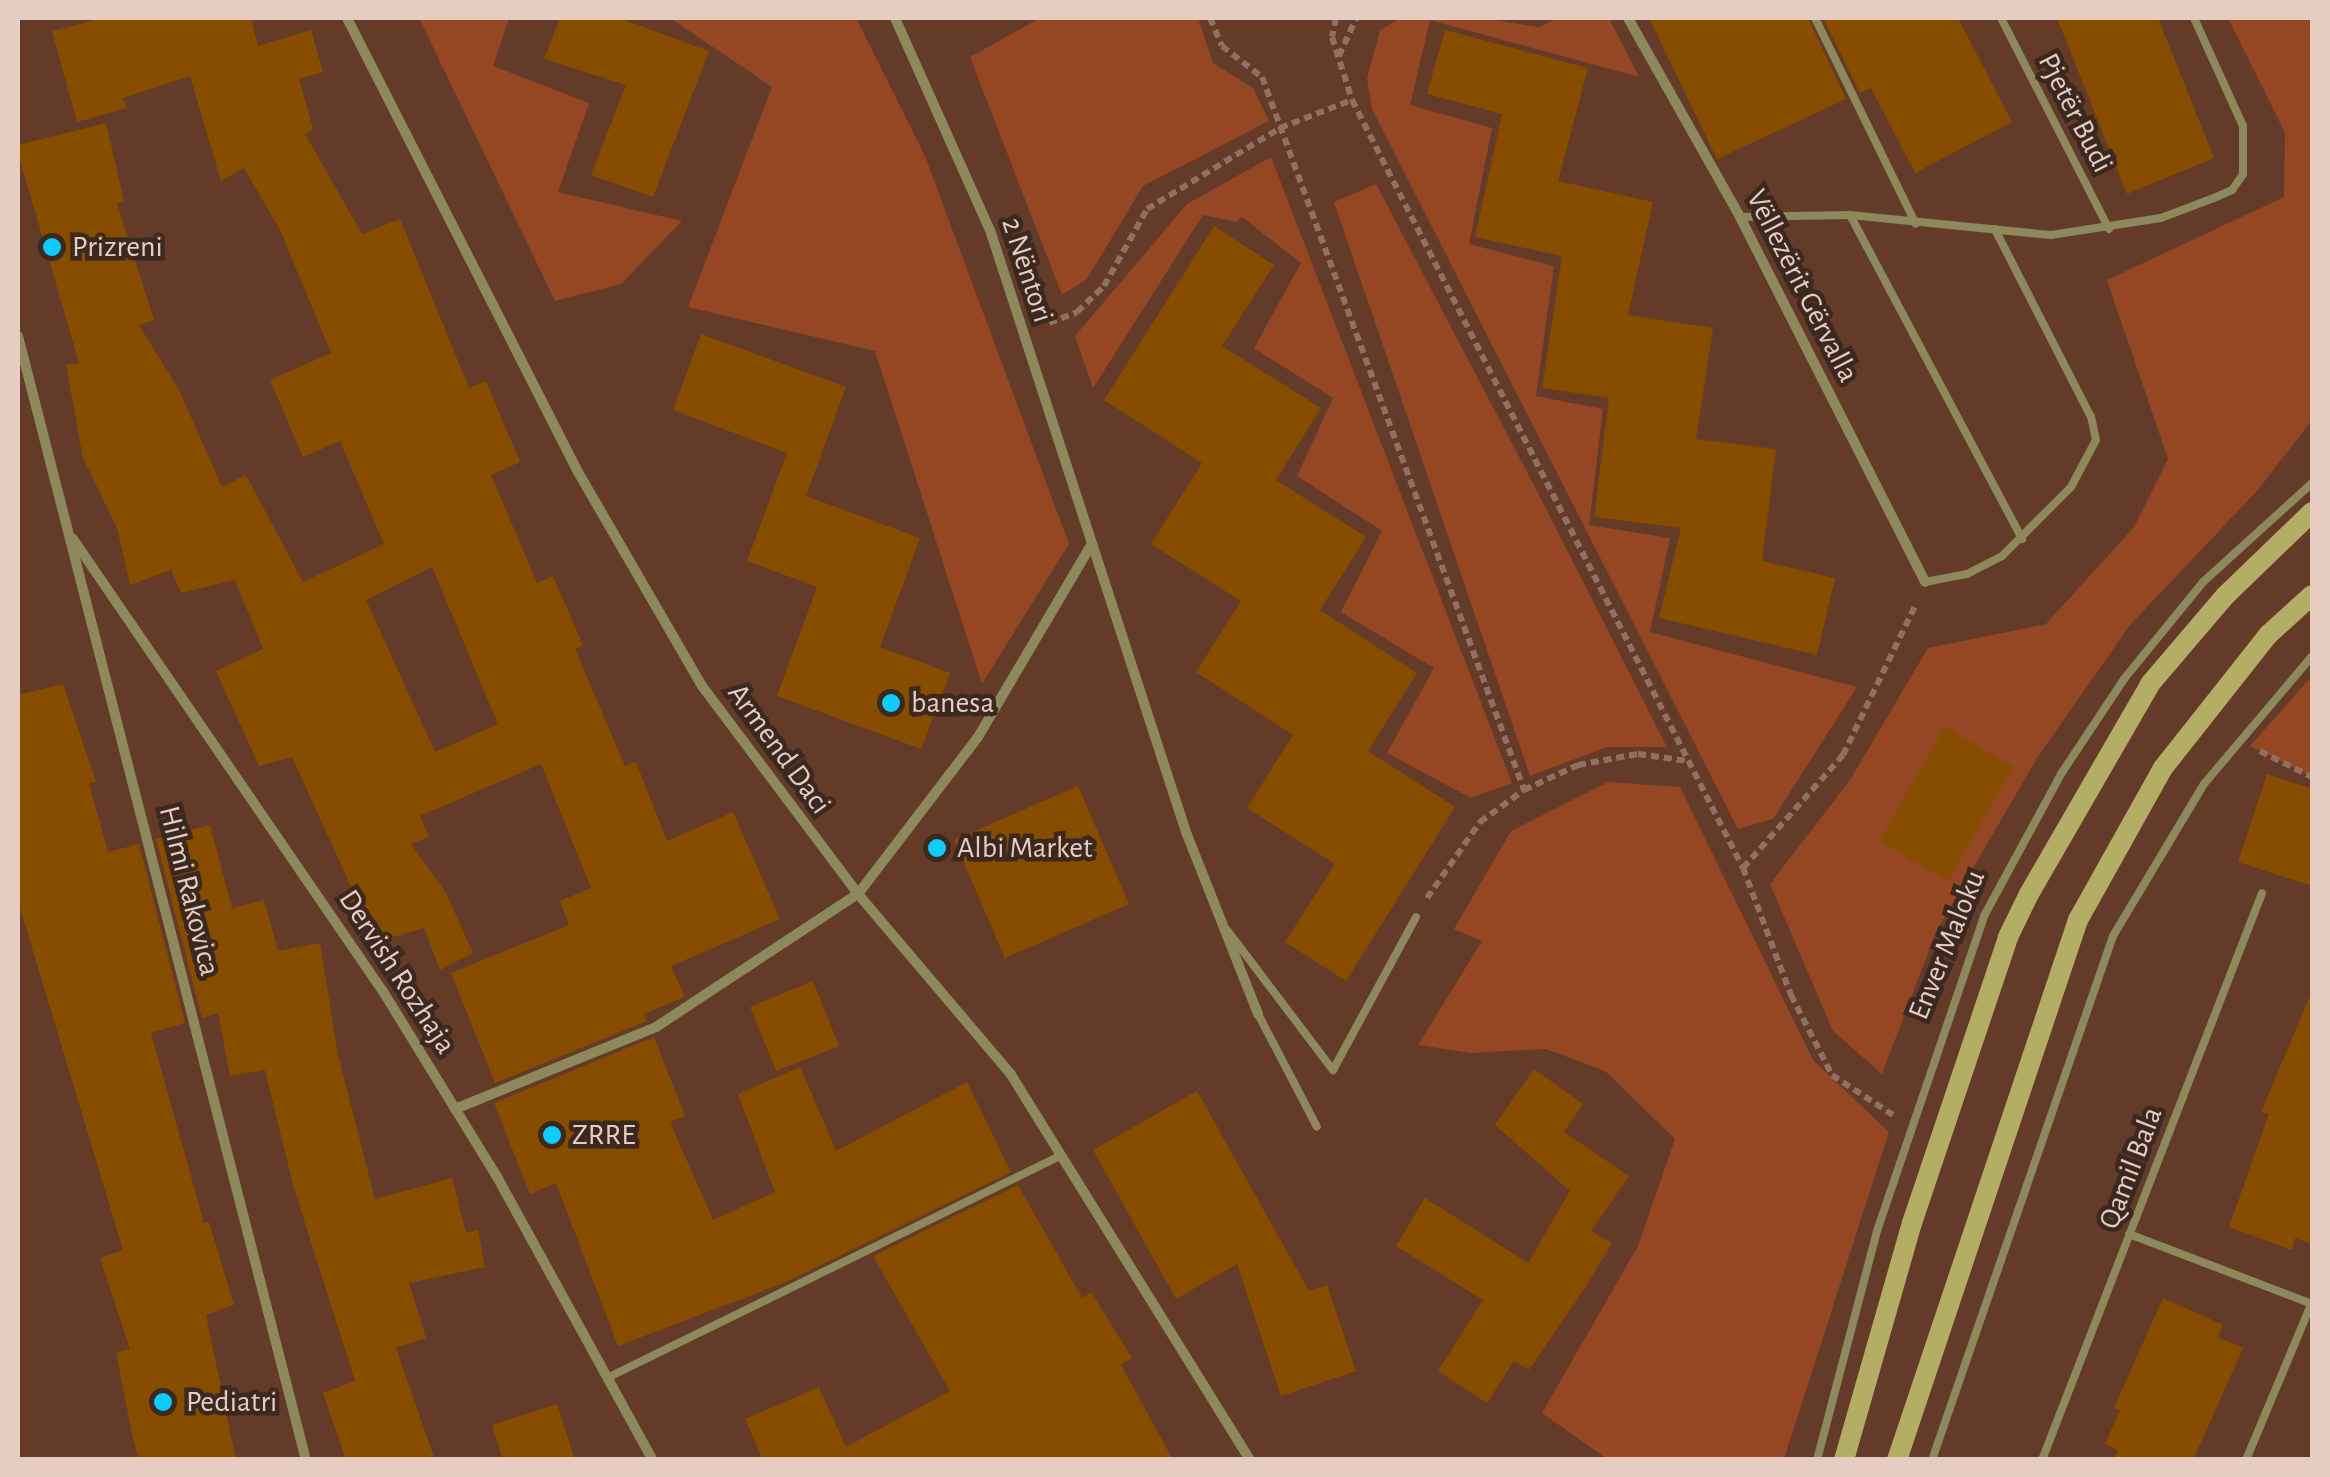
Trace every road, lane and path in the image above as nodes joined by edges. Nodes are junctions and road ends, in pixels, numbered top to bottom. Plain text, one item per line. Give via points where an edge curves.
1 (347, 18) edge
2 (895, 18) edge
3 (1210, 18) edge
4 (1336, 18) edge
5 (1356, 18) edge
6 (1628, 18) edge
7 (1816, 18) edge
8 (2001, 18) edge
9 (2194, 18) edge
10 (1338, 58) junction
11 (1352, 100) junction
12 (1280, 128) junction
13 (1850, 216) junction
14 (1740, 217) junction
15 (1916, 224) junction
16 (1995, 229) junction
17 (2109, 229) junction
18 (1022, 334) junction
19 (18, 336) edge
20 (2312, 483) edge
21 (2312, 512) edge
22 (68, 531) junction
23 (2022, 539) junction
24 (1091, 545) junction
25 (1925, 582) junction
26 (2312, 595) edge
27 (2312, 656) edge
28 (2250, 746) dead end
29 (1688, 761) junction
30 (2312, 777) edge
31 (1524, 790) junction
32 (1742, 868) junction
33 (2262, 893) dead end
34 (858, 894) junction
35 (1416, 917) joint
36 (1224, 926) junction
37 (1258, 1014) joint
38 (455, 1109) junction
39 (1900, 1120) dead end
40 (1317, 1127) dead end
41 (1062, 1156) junction
42 (2129, 1234) junction
43 (2312, 1303) edge
44 (609, 1376) junction
45 (306, 1460) edge
46 (653, 1460) edge
47 (1250, 1460) edge
48 (1817, 1460) edge
49 (1844, 1460) edge
50 (1897, 1460) edge
51 (1932, 1460) edge
52 (2042, 1460) edge
53 (2246, 1460) edge

1 - 34 street, Armend Daci via 578,472 659,615 757,766
2 - 18 street, 2 Nëntori via 990,233
3 - 12 path via 1222,46 1262,77
4 - 10 path
5 - 10 path
6 - 14 street, Vëllezërit Gërvalla
7 - 15 lane
8 - 17 lane, Pjetër Budi
9 - 17 lane via 2243,126 2243,174 2232,190 2214,198
10 - 11 path
11 - 12 path
11 - 29 path
12 - 18 path via 1147,209 1104,286 1077,312
12 - 31 path
13 - 14 lane
13 - 15 lane
13 - 23 lane
14 - 25 street, Vëllezërit Gërvalla
15 - 16 lane
16 - 17 lane via 2050,235
16 - 23 lane via 2091,417 2096,440 2071,487
18 - 24 street, 2 Nëntori
19 - 22 street, Hilmi Rakovica
20 - 48 lane, Enver Maloku via 2203,582 2124,680 2061,774 1984,916 1878,1228
21 - 49 main road, Enver Maloku via 2226,596 2150,684 2029,894 2008,937 1912,1223
22 - 38 street, Dervish Rozhaja via 384,993
22 - 45 street, Hilmi Rakovica
23 - 25 lane via 1967,574
24 - 34 street via 978,737
24 - 36 street, 2 Nëntori
25 - 32 path via 1890,670 1843,756
26 - 50 main road via 2268,635 2162,768 2078,920
27 - 51 lane via 2204,784 2113,936
28 - 30 path
29 - 31 path via 1638,754 1578,765
29 - 32 path
31 - 35 path via 1480,822 1448,859
32 - 39 path via 1792,995 1832,1074
33 - 42 lane, Qamil Bala
34 - 38 street via 656,1027
34 - 41 street, Armend Daci via 1010,1074
35 - 36 lane, 2 Nëntori via 1333,1070
36 - 37 street, 2 Nëntori
37 - 40 lane
38 - 44 street, Dervish Rozhaja
41 - 44 lane
41 - 47 street, Armend Daci
42 - 43 lane
42 - 52 lane, Qamil Bala
43 - 53 lane
44 - 46 street, Dervish Rozhaja

